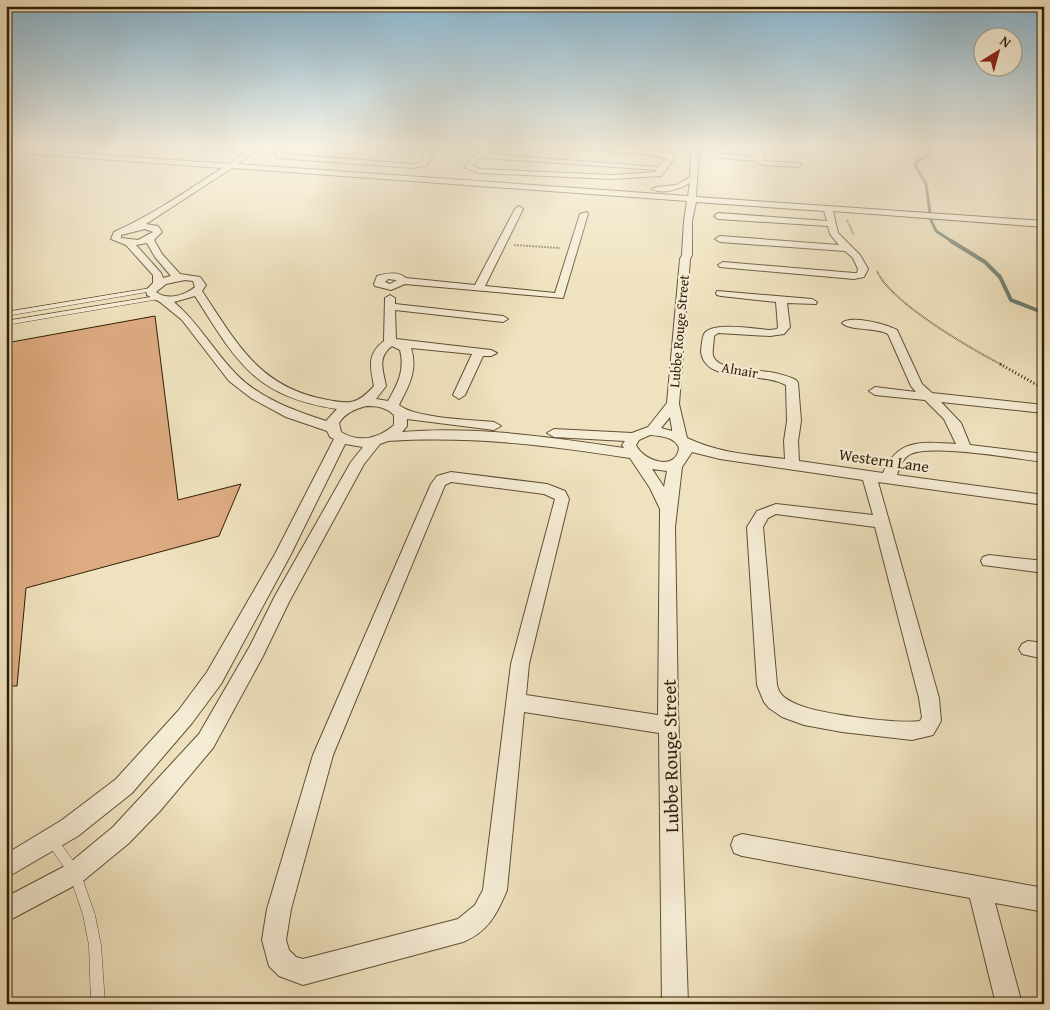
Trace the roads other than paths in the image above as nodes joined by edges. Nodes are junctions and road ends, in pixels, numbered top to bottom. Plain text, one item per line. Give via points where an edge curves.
1 (190, 193) edge
2 (619, 193) edge
3 (654, 193) edge
4 (690, 193) edge
5 (690, 193) edge
6 (644, 195) junction
7 (690, 198) junction
8 (519, 209) dead end
9 (831, 209) junction
10 (164, 210) junction
11 (685, 213) junction
12 (584, 214) dead end
13 (718, 216) dead end
14 (831, 224) junction
15 (1044, 224) edge
16 (132, 228) junction
17 (155, 228) junction
18 (149, 239) junction
19 (720, 239) dead end
20 (129, 243) junction
21 (848, 248) junction
22 (685, 259) junction
23 (724, 265) dead end
24 (178, 278) junction
25 (478, 289) junction
26 (197, 291) junction
27 (157, 293) junction
28 (721, 293) dead end
29 (781, 299) junction
30 (812, 302) dead end
31 (389, 306) junction
32 (6, 314) edge
33 (503, 319) dead end
34 (6, 323) edge
35 (848, 323) dead end
36 (390, 342) junction
37 (875, 391) dead end
38 (459, 395) dead end
39 (929, 397) junction
40 (366, 402) junction
41 (673, 404) junction
42 (348, 407) junction
43 (396, 409) junction
44 (1044, 409) edge
45 (654, 431) junction
46 (337, 433) junction
47 (633, 437) junction
48 (381, 439) junction
49 (681, 440) junction
50 (965, 449) junction
51 (720, 455) junction
52 (636, 457) junction
53 (1044, 458) edge
54 (679, 461) junction
55 (792, 466) junction
56 (869, 476) junction
57 (888, 478) junction
58 (1044, 500) edge
59 (668, 509) junction
60 (882, 522) junction
61 (989, 561) dead end
62 (1044, 567) edge
63 (515, 702) junction
64 (668, 726) junction
65 (52, 840) junction
66 (742, 845) dead end
67 (6, 867) edge
68 (75, 873) junction
69 (979, 888) junction
70 (1044, 900) edge
71 (6, 910) edge
72 (98, 1004) edge
73 (675, 1004) edge
74 (1009, 1004) edge

1 - 10 street
2 - 6 street
3 - 7 street
4 - 7 street
5 - 7 street
6 - 7 street
6 - 11 street via 674,201 682,206
7 - 9 street
7 - 11 street, Lubbe Rouge Street
7 - 22 street, Lubbe Rouge Street
8 - 25 street
9 - 14 street
9 - 15 street
10 - 16 street
10 - 17 street
11 - 22 street, Lubbe Rouge Street via 682,254
12 - 25 street via 559,296
13 - 14 street
14 - 21 street via 836,237
16 - 17 street
16 - 20 street via 115,237
17 - 18 street via 158,232
18 - 20 street
18 - 24 street
19 - 21 street
20 - 27 street via 158,275
21 - 23 street via 862,264 861,275
22 - 41 street, Lubbe Rouge Street
24 - 26 street via 196,280 201,284
24 - 27 street
25 - 31 street via 403,282 401,278 391,276 379,280 381,285 391,287
26 - 27 street via 185,296
26 - 42 street via 246,364 261,376 289,394 311,402
27 - 32 lane
27 - 34 lane
27 - 46 street via 186,318 233,378 255,395
28 - 29 street
29 - 30 street
29 - 55 street, Alnair via 784,326 780,332 716,330 709,335 707,355 711,363 724,370 778,377 792,383
31 - 33 street
31 - 36 street
35 - 39 street via 883,327 893,332 917,386
36 - 38 street via 485,353
36 - 40 street via 378,350 375,358 380,386
36 - 43 street via 405,348 410,362
37 - 39 street
39 - 44 street
39 - 50 street via 954,423
40 - 42 street
40 - 43 street
41 - 45 street, Lubbe Rouge Street
41 - 49 street, Lubbe Rouge Street
42 - 46 street via 335,417
43 - 47 street via 415,417 542,432
43 - 48 street via 402,420 400,426
45 - 47 street
45 - 49 street
46 - 48 street via 358,443
46 - 65 street via 283,554 214,678 185,717 124,786
47 - 52 street via 630,448
48 - 52 street via 423,433 466,434 584,446
48 - 68 street via 358,462 206,741 121,835
49 - 51 street, Western Lane via 700,450
49 - 54 street via 686,453
50 - 53 street
50 - 57 street via 933,447 907,451 899,455
51 - 54 street, Western Lane
51 - 55 street, Western Lane
52 - 54 street via 658,466
52 - 59 street, Lubbe Rouge Street
54 - 59 street, Lubbe Rouge Street
55 - 56 street, Western Lane
56 - 57 street, Western Lane
56 - 60 street
57 - 58 street, Western Lane
59 - 64 street, Lubbe Rouge Street
60 - 60 street via 932,712 930,726 922,731 804,718 777,704 767,685 757,518 765,511 776,509
61 - 62 street
63 - 63 street via 520,664 562,499 560,494 547,488 451,476 438,484 323,755 279,908 274,940 278,958 288,967 303,972 463,930 478,922 495,890
63 - 64 street
64 - 73 street, Lubbe Rouge Street
65 - 67 street
65 - 68 lane
66 - 69 street
68 - 71 street
68 - 72 lane via 91,922
69 - 70 street
69 - 74 street

